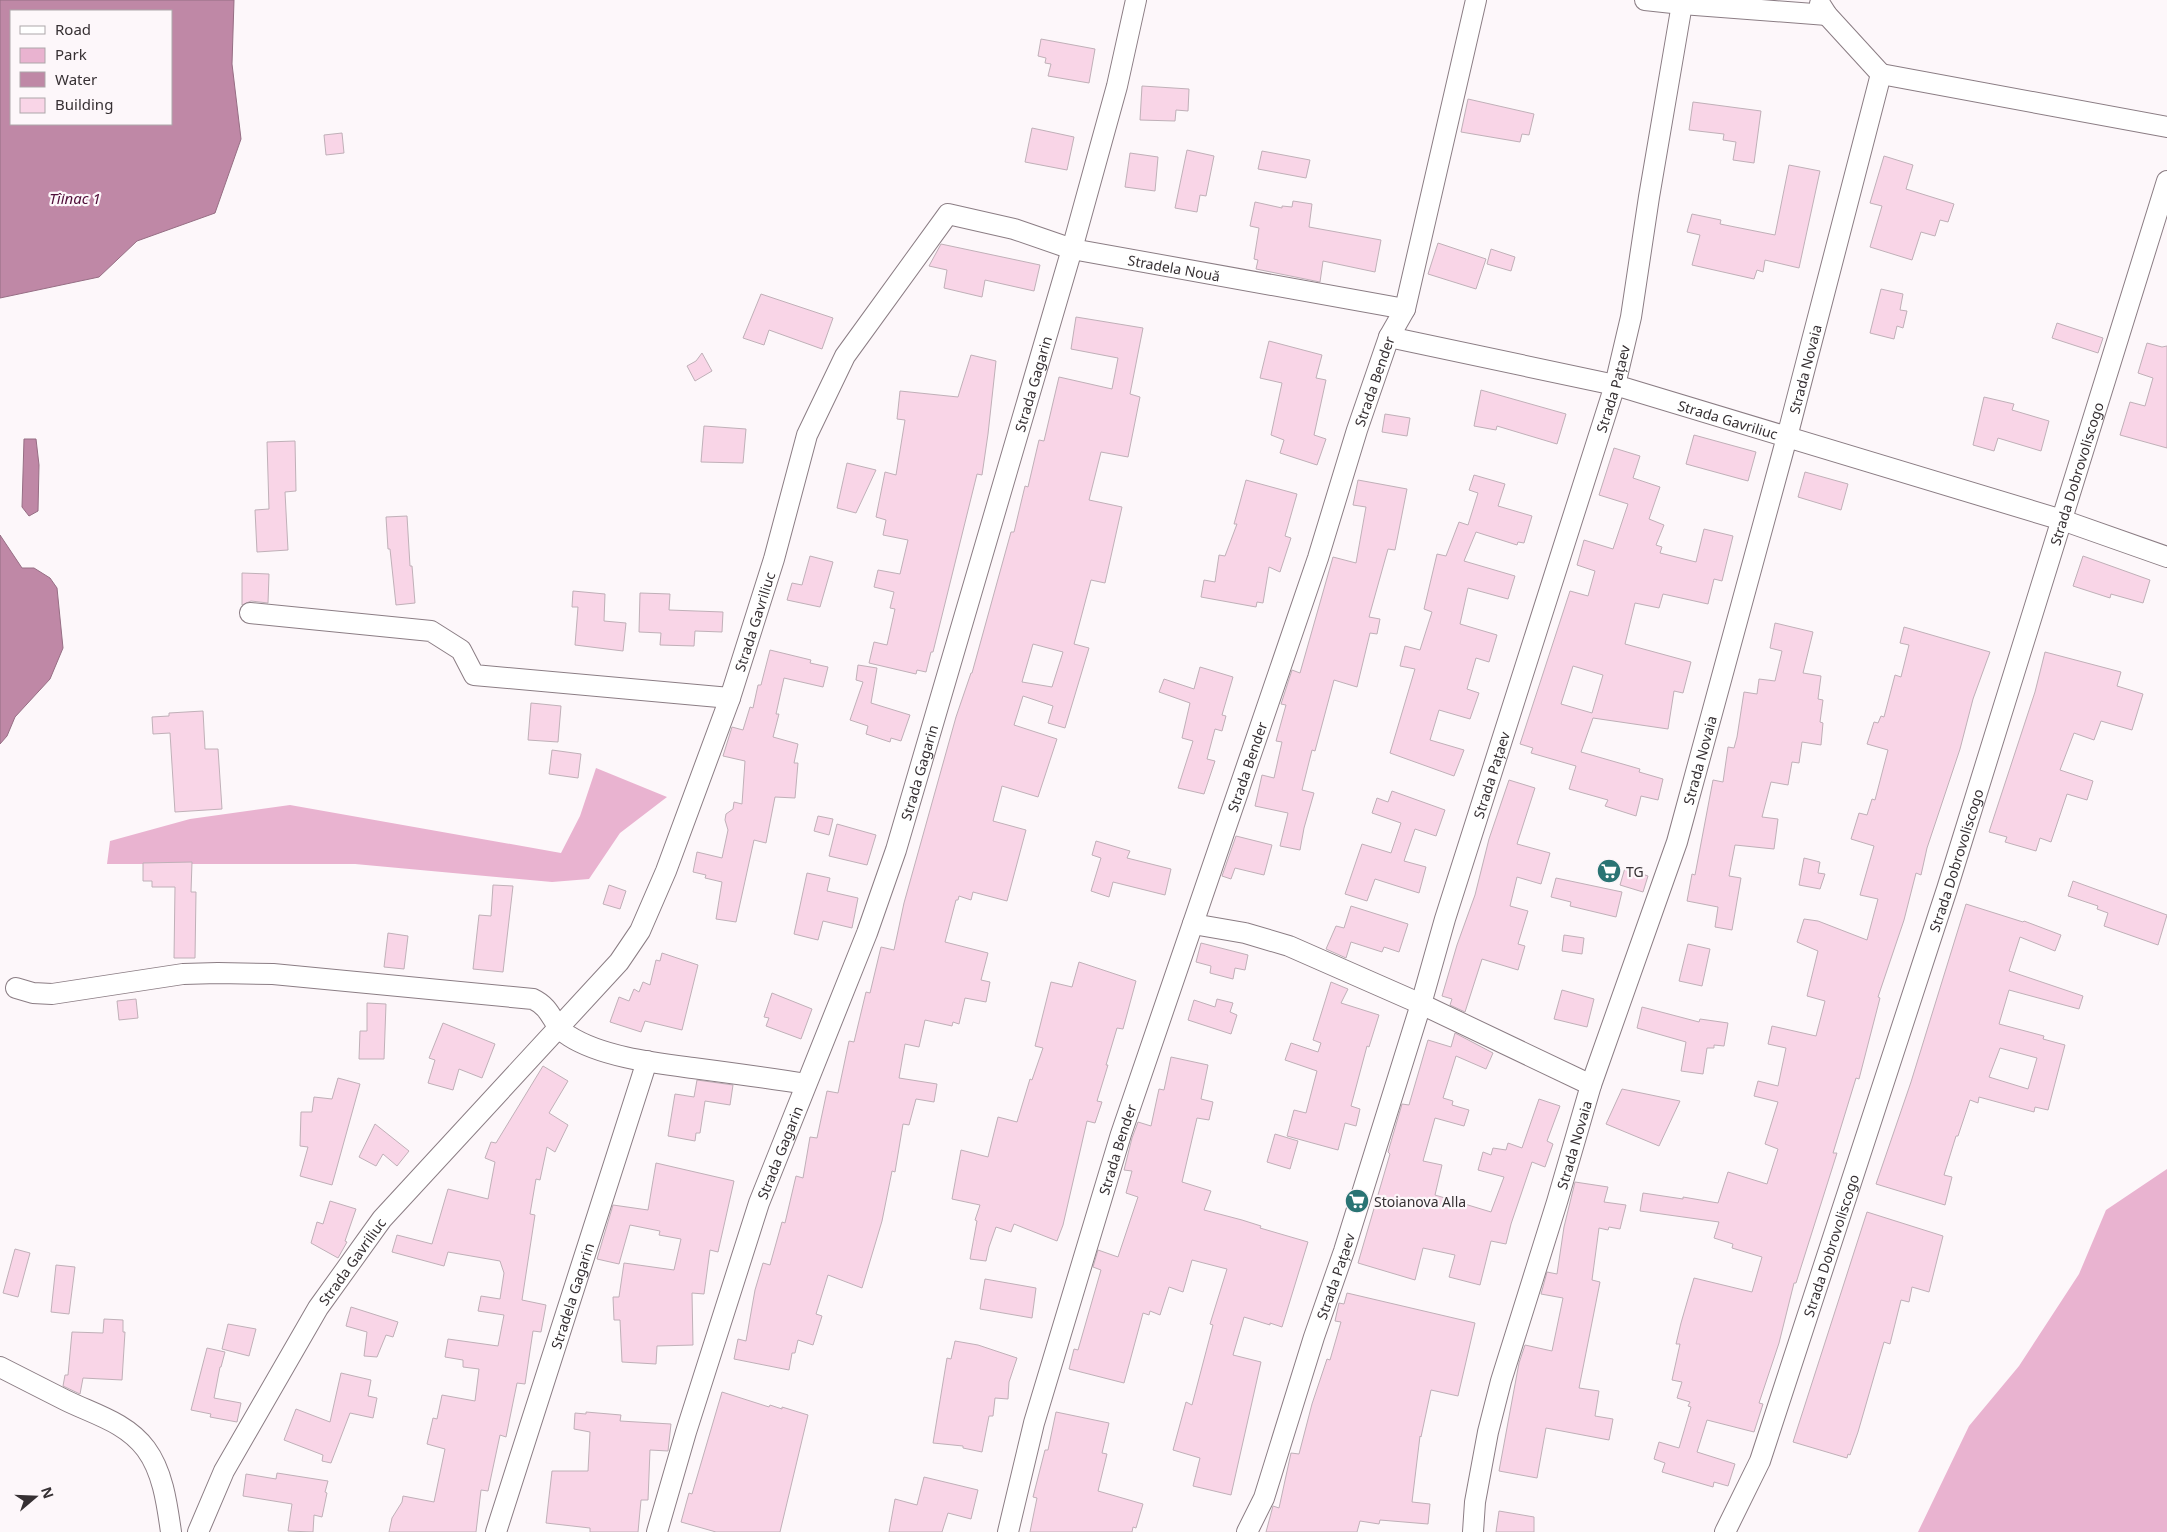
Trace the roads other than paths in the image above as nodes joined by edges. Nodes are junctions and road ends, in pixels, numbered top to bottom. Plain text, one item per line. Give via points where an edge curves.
1 (1136, 0) edge
2 (1476, 0) edge
3 (1645, 0) edge
4 (1682, 4) junction
5 (1822, 7) edge
6 (1880, 74) junction
7 (2167, 127) edge
8 (2167, 181) edge
9 (948, 214) joint
10 (1072, 249) junction
11 (1405, 309) junction
12 (1389, 337) junction
13 (1615, 384) junction
14 (1787, 437) junction
15 (2062, 520) junction
16 (2167, 557) edge
17 (250, 613) dead end
18 (730, 698) junction
19 (1193, 924) junction
20 (16, 988) dead end
21 (1421, 1004) junction
22 (558, 1027) junction
23 (647, 1062) junction
24 (806, 1084) junction
25 (1591, 1085) junction
26 (0, 1367) edge
27 (171, 1532) edge
28 (198, 1532) edge
29 (496, 1532) edge
30 (657, 1532) edge
31 (1008, 1532) edge
32 (1248, 1532) edge
33 (1473, 1532) edge
34 (1725, 1532) edge

1 - 10 street, Strada Gagarin via 1117,86
2 - 11 street, Strada Bender
3 - 4 street
4 - 5 street
4 - 13 street, Strada Pațaev via 1634,299
5 - 6 street
6 - 7 street
6 - 14 street, Strada Novaia
8 - 15 street, Strada Dobrovoliscogo
9 - 10 street, Stradela Nouă via 1014,229
9 - 18 street, Strada Gavriliuc via 845,356 807,435 774,559
10 - 11 street, Stradela Nouă
10 - 24 street, Strada Gagarin via 896,850 867,933
11 - 12 street, Strada Bender
12 - 13 street, Strada Gavriliuc
12 - 19 street, Strada Bender via 1318,558
13 - 14 street, Strada Gavriliuc
13 - 21 street, Strada Pațaev via 1516,691
14 - 15 street, Strada Gavriliuc
14 - 25 street, Strada Novaia via 1677,842
15 - 16 street, Strada Gavriliuc
15 - 34 street, Strada Dobrovoliscogo via 1944,898 1760,1461
17 - 18 street via 431,631 461,650 474,675
18 - 22 street, Strada Gavriliuc via 666,871 640,931 619,962
19 - 21 street via 1245,933 1289,946
19 - 31 street, Strada Bender via 1121,1134 1034,1423
20 - 22 street via 52,994 183,974 273,974 533,999 544,1005
21 - 25 street
21 - 32 street, Strada Pațaev via 1264,1498
22 - 23 street via 582,1042
22 - 28 street, Strada Gavriliuc via 382,1219 323,1301 224,1472
23 - 24 street
23 - 29 street, Stradela Gagarin
24 - 30 street, Strada Gagarin via 759,1203
25 - 33 street, Strada Novaia via 1500,1381 1475,1502
26 - 27 street via 128,1431 146,1449 163,1484

